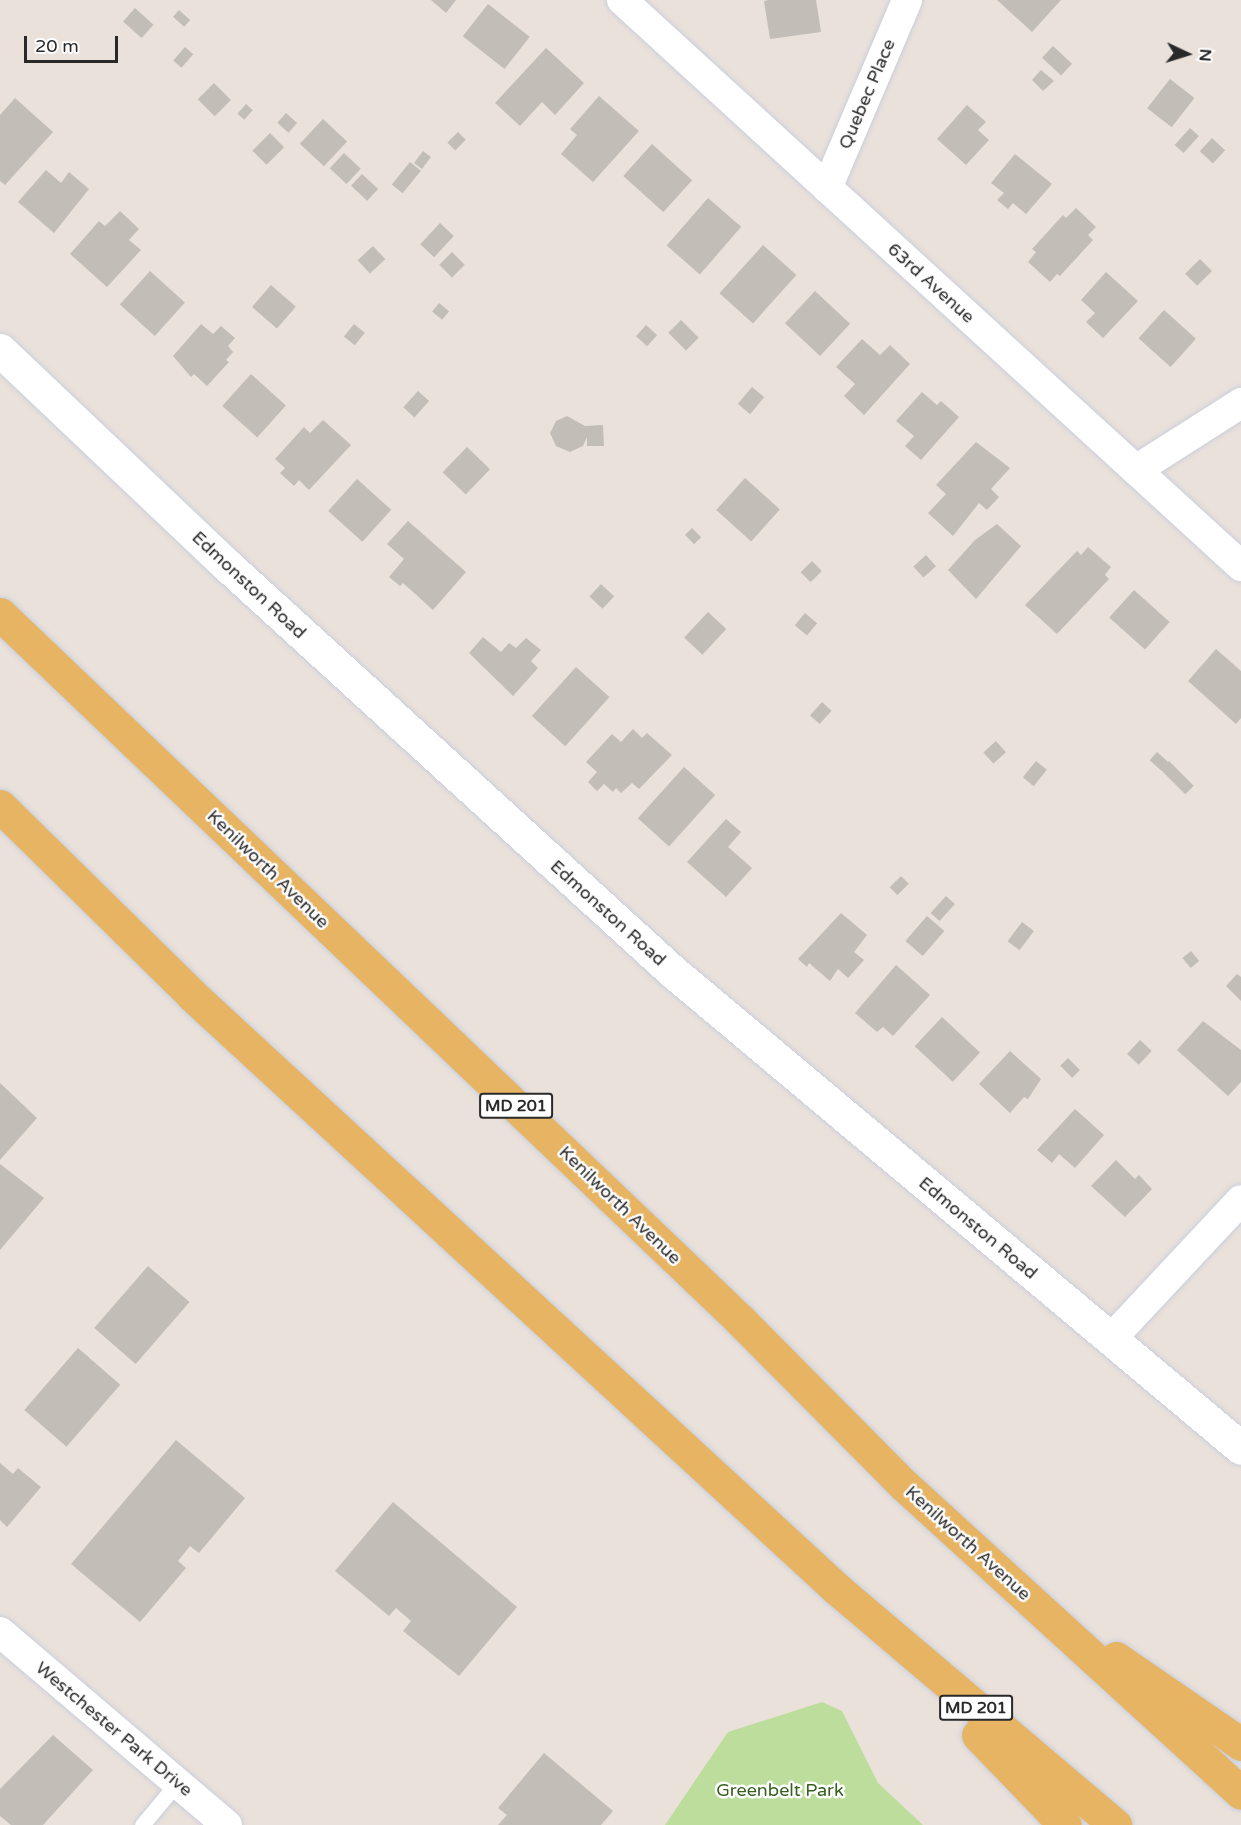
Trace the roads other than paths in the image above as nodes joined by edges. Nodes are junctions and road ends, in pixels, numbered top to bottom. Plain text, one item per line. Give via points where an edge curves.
1 (622, 0) edge
2 (907, 0) edge
3 (827, 188) junction
4 (0, 350) edge
5 (1241, 403) edge
6 (1136, 470) junction
7 (1241, 566) edge
8 (0, 614) edge
9 (0, 806) edge
10 (1241, 1200) edge
11 (1111, 1339) junction
12 (1241, 1448) edge
13 (837, 1589) junction
14 (1031, 1599) junction
15 (0, 1632) edge
16 (1241, 1744) edge
17 (177, 1783) junction
18 (1241, 1793) edge
19 (142, 1825) edge
20 (227, 1825) edge
21 (1065, 1825) edge
22 (1115, 1825) edge

1 - 3 street, 63rd Avenue
2 - 3 street, Quebec Place
3 - 6 street, 63rd Avenue
4 - 11 street, Edmonston Road via 230,568 672,971
5 - 6 street
6 - 7 street, 63rd Avenue
8 - 14 main road, Kenilworth Avenue / MD 201 via 732,1311 905,1486
9 - 13 main road, MD 201 via 192,995
10 - 11 street
11 - 12 street, Edmonston Road
13 - 21 main road
13 - 22 main road, MD 201
14 - 16 main road
14 - 18 main road, Kenilworth Avenue / MD 201
15 - 17 street, Westchester Park Drive
17 - 19 lane
17 - 20 street, Westchester Park Drive

